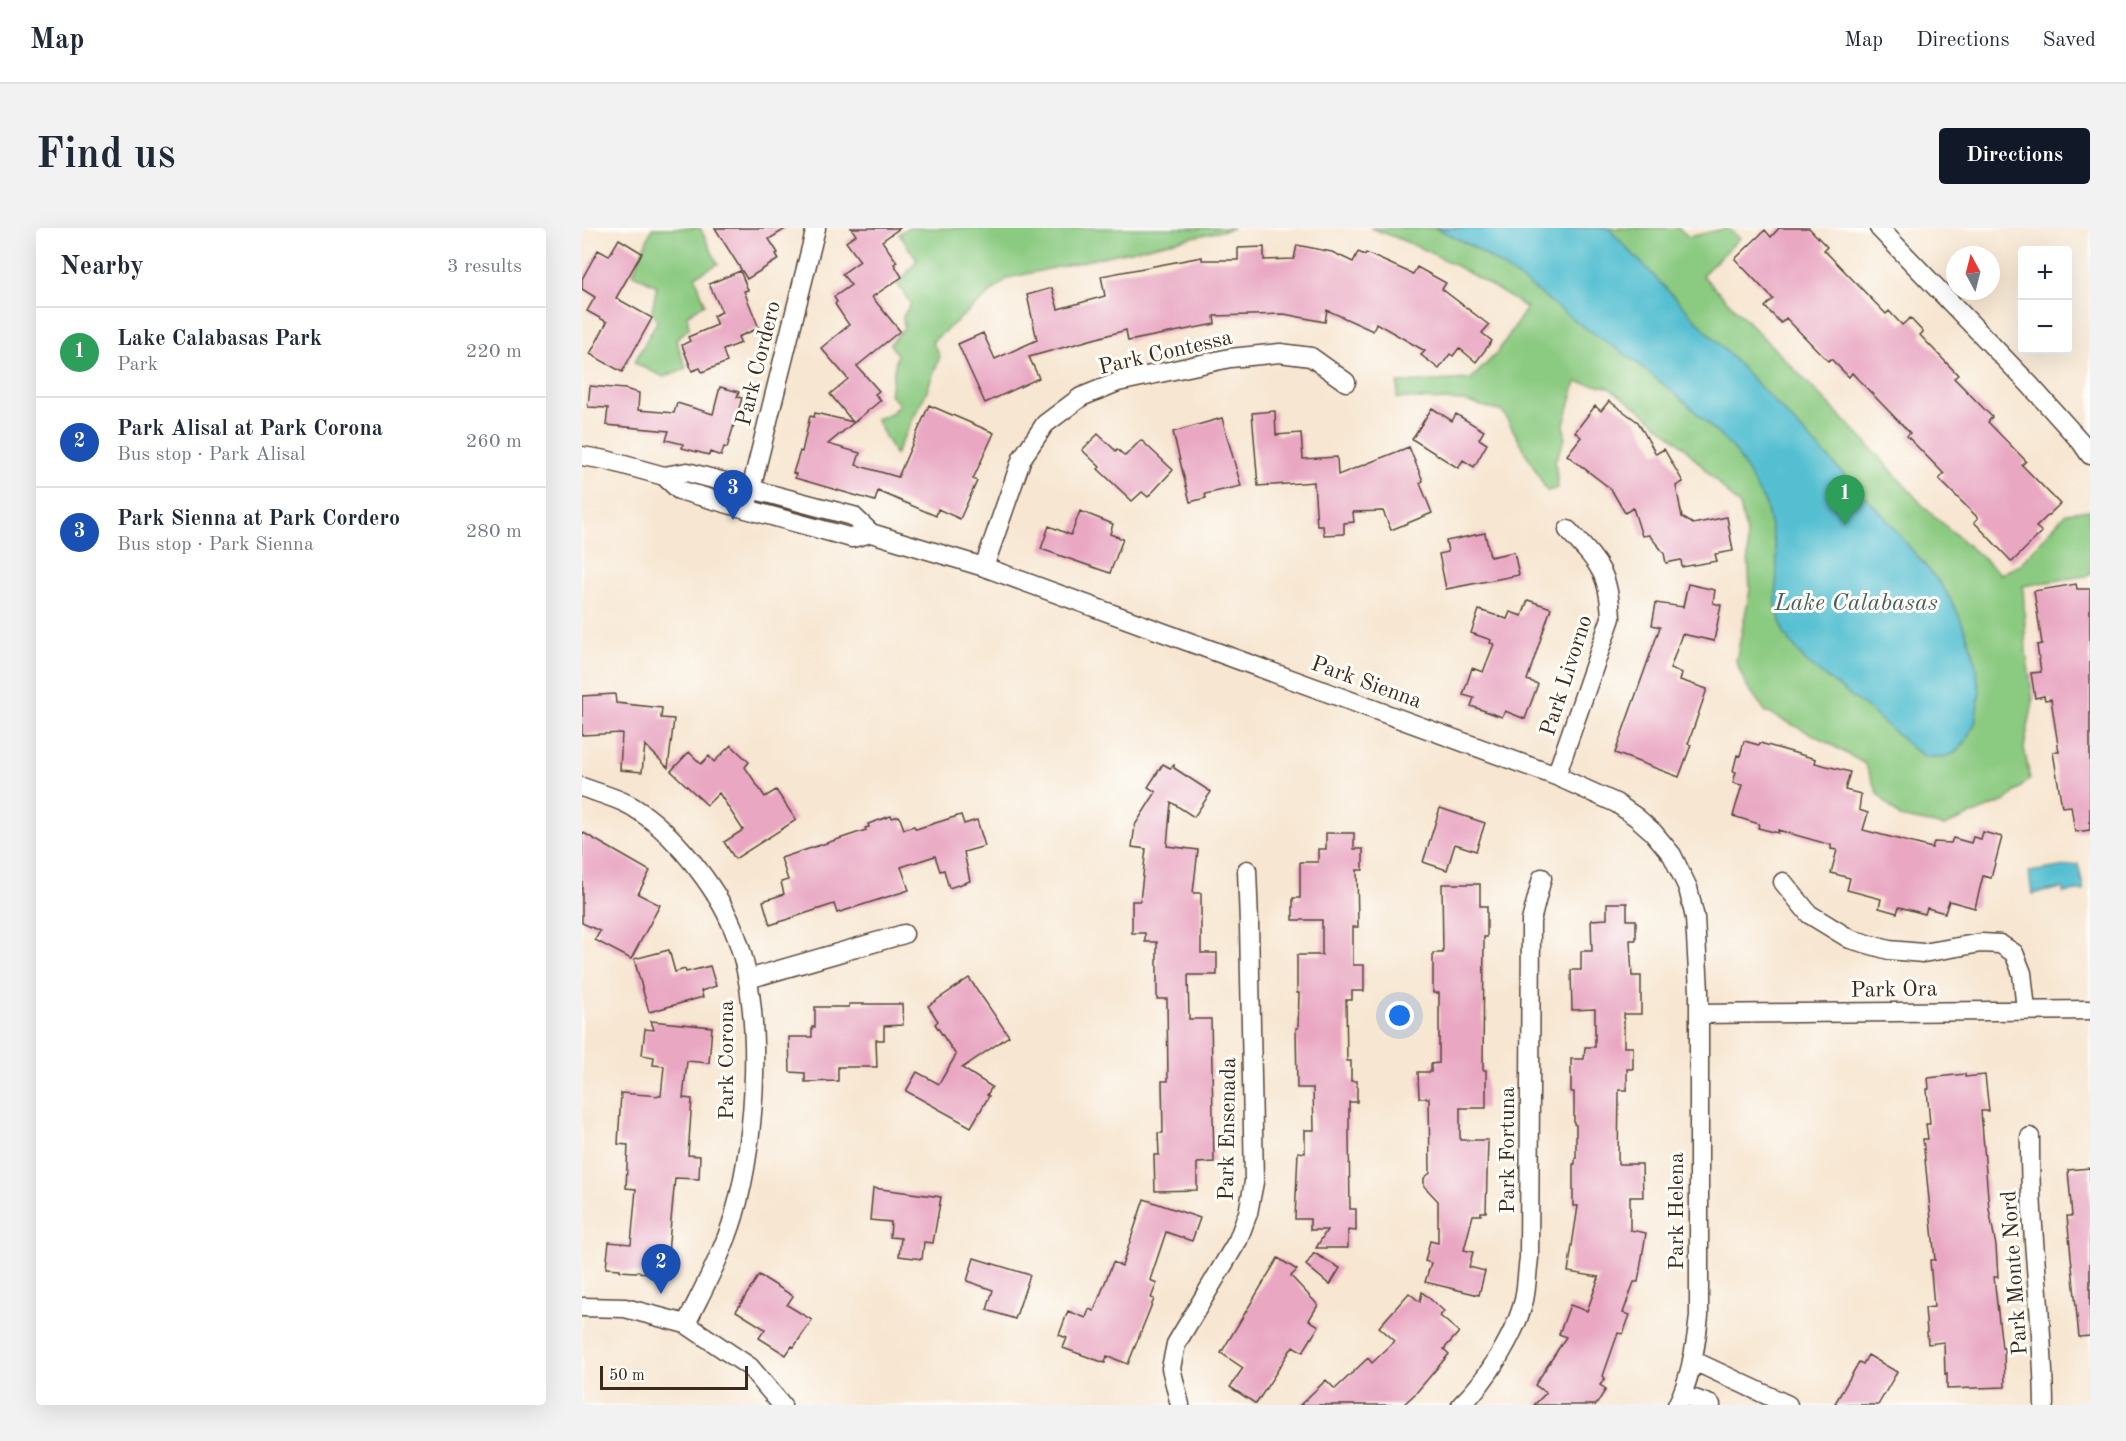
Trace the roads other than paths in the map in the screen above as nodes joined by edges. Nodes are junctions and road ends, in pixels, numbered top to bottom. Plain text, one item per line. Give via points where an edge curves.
1 (816, 228) edge
2 (1880, 228) edge
3 (1346, 382) dead end
4 (2090, 455) edge
5 (582, 456) edge
6 (664, 476) junction
7 (751, 488) junction
8 (746, 509) junction
9 (1568, 530) dead end
10 (871, 532) junction
11 (984, 567) junction
12 (1556, 776) junction
13 (582, 787) edge
14 (1247, 870) dead end
15 (1542, 878) dead end
16 (1783, 882) dead end
17 (904, 934) dead end
18 (748, 979) junction
19 (2026, 1010) junction
20 (2090, 1010) edge
21 (1699, 1014) junction
22 (2030, 1137) dead end
23 (582, 1307) edge
24 (686, 1324) junction
25 (1692, 1360) junction
26 (1680, 1400) edge
27 (782, 1405) edge
28 (1180, 1405) edge
29 (1461, 1405) edge
30 (1711, 1405) edge
31 (1788, 1405) edge
32 (2044, 1405) edge

1 - 7 street, Park Cordero
2 - 4 street via 2030,385
3 - 11 street, Park Contessa via 1311,357 1280,353 1230,358 1118,382 1081,396 1045,424 1022,458
5 - 6 street, Park Sienna
6 - 7 street, Park Sienna via 687,472
6 - 8 street, Park Sienna via 679,490
7 - 8 street, Park Cordero
7 - 10 street, Park Sienna via 853,516
8 - 10 street, Park Sienna via 852,538
9 - 12 street, Park Livorno via 1599,563 1610,591 1611,618
10 - 11 street, Park Sienna
11 - 12 street, Park Sienna
12 - 21 street, Park Sienna via 1616,803 1653,832 1672,855 1688,888 1695,918
13 - 18 street, Park Corona via 632,806 672,838 702,874 733,928
14 - 28 street, Park Ensenada via 1254,1182 1238,1240 1176,1344 1172,1368
15 - 29 street, Park Fortuna via 1531,921 1529,1258 1523,1301 1506,1343
16 - 19 street via 1809,914 1850,939 1889,950 1923,953 1981,943 2000,944 2014,953 2022,973
17 - 18 street
18 - 24 street, Park Corona via 754,1029 746,1163 734,1217
19 - 20 street, Park Ora
19 - 21 street, Park Ora
21 - 25 street, Park Helena via 1698,1316
22 - 32 street, Park Monte Nord
23 - 24 street via 624,1308
24 - 27 street via 750,1367
25 - 26 street, Park Helena
25 - 31 street
26 - 30 street

